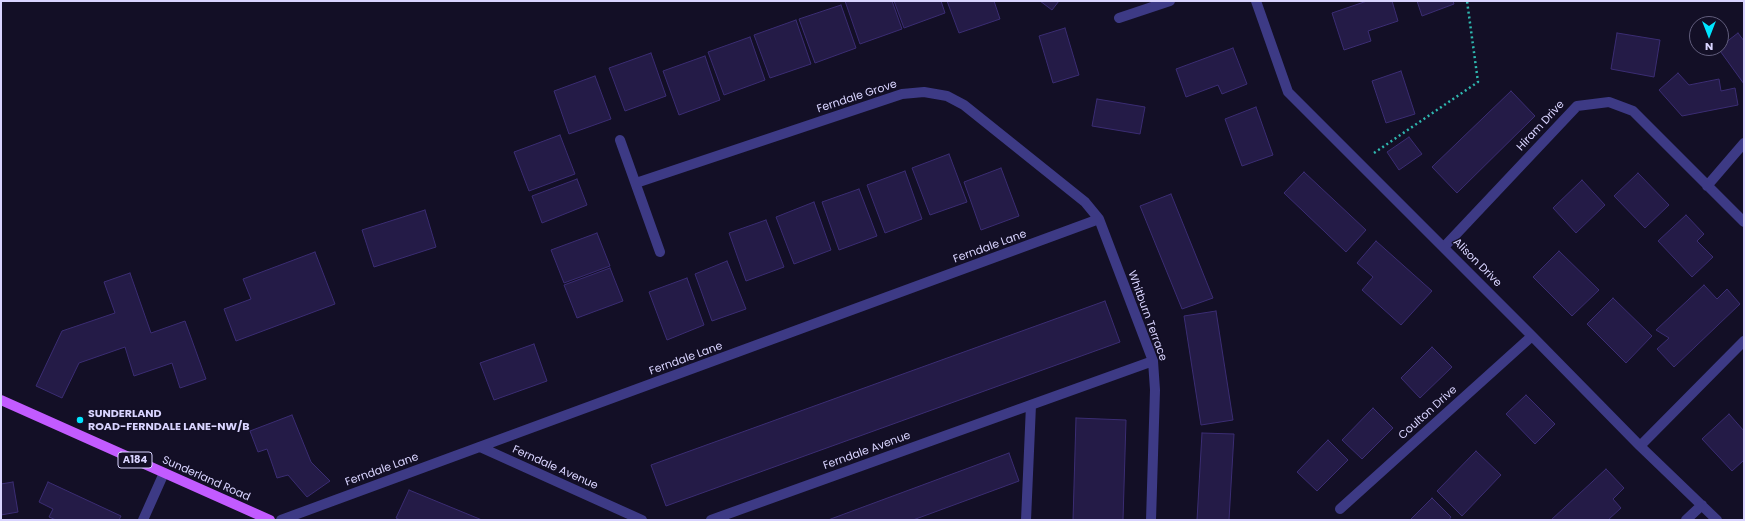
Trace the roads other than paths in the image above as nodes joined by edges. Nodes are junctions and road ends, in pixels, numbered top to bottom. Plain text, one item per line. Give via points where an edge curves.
1 (1170, 1) edge
2 (1256, 1) edge
3 (1118, 18) dead end
4 (620, 140) dead end
5 (1744, 143) edge
6 (636, 183) junction
7 (1707, 186) junction
8 (1099, 219) junction
9 (1744, 222) edge
10 (1444, 247) junction
11 (660, 252) dead end
12 (1532, 336) junction
13 (1744, 341) edge
14 (1153, 361) junction
15 (1, 400) edge
16 (1031, 405) junction
17 (1640, 446) junction
18 (480, 447) junction
19 (164, 473) junction
20 (1702, 505) junction
21 (1340, 509) dead end
22 (144, 520) edge
23 (270, 520) edge
24 (281, 520) edge
25 (642, 520) edge
26 (711, 520) edge
27 (1026, 520) edge
28 (1151, 520) edge
29 (1686, 520) edge
30 (1717, 520) edge

1 - 3 street
2 - 10 street, Alison Drive via 1288,92
4 - 6 street
5 - 7 street
6 - 8 street, Ferndale Grove via 902,94 924,92 947,96 964,105 1085,202
6 - 11 street
7 - 9 street, Hiram Drive
7 - 10 street, Hiram Drive via 1633,111 1608,102 1578,106
8 - 14 street, Whitburn Terrace
8 - 18 street, Ferndale Lane
10 - 12 street, Alison Drive
12 - 17 street, Alison Drive
12 - 21 street, Coulton Drive
13 - 17 street
14 - 16 street, Ferndale Avenue
14 - 28 street, Whitburn Terrace via 1155,390
15 - 19 main road, Sunderland Road / A184
16 - 26 street, Ferndale Avenue
16 - 27 street
17 - 20 street, Alison Drive
18 - 24 street, Ferndale Lane
18 - 25 street, Ferndale Avenue
19 - 22 street
19 - 23 main road, Sunderland Road / A184
20 - 29 street
20 - 30 street, Alison Drive

